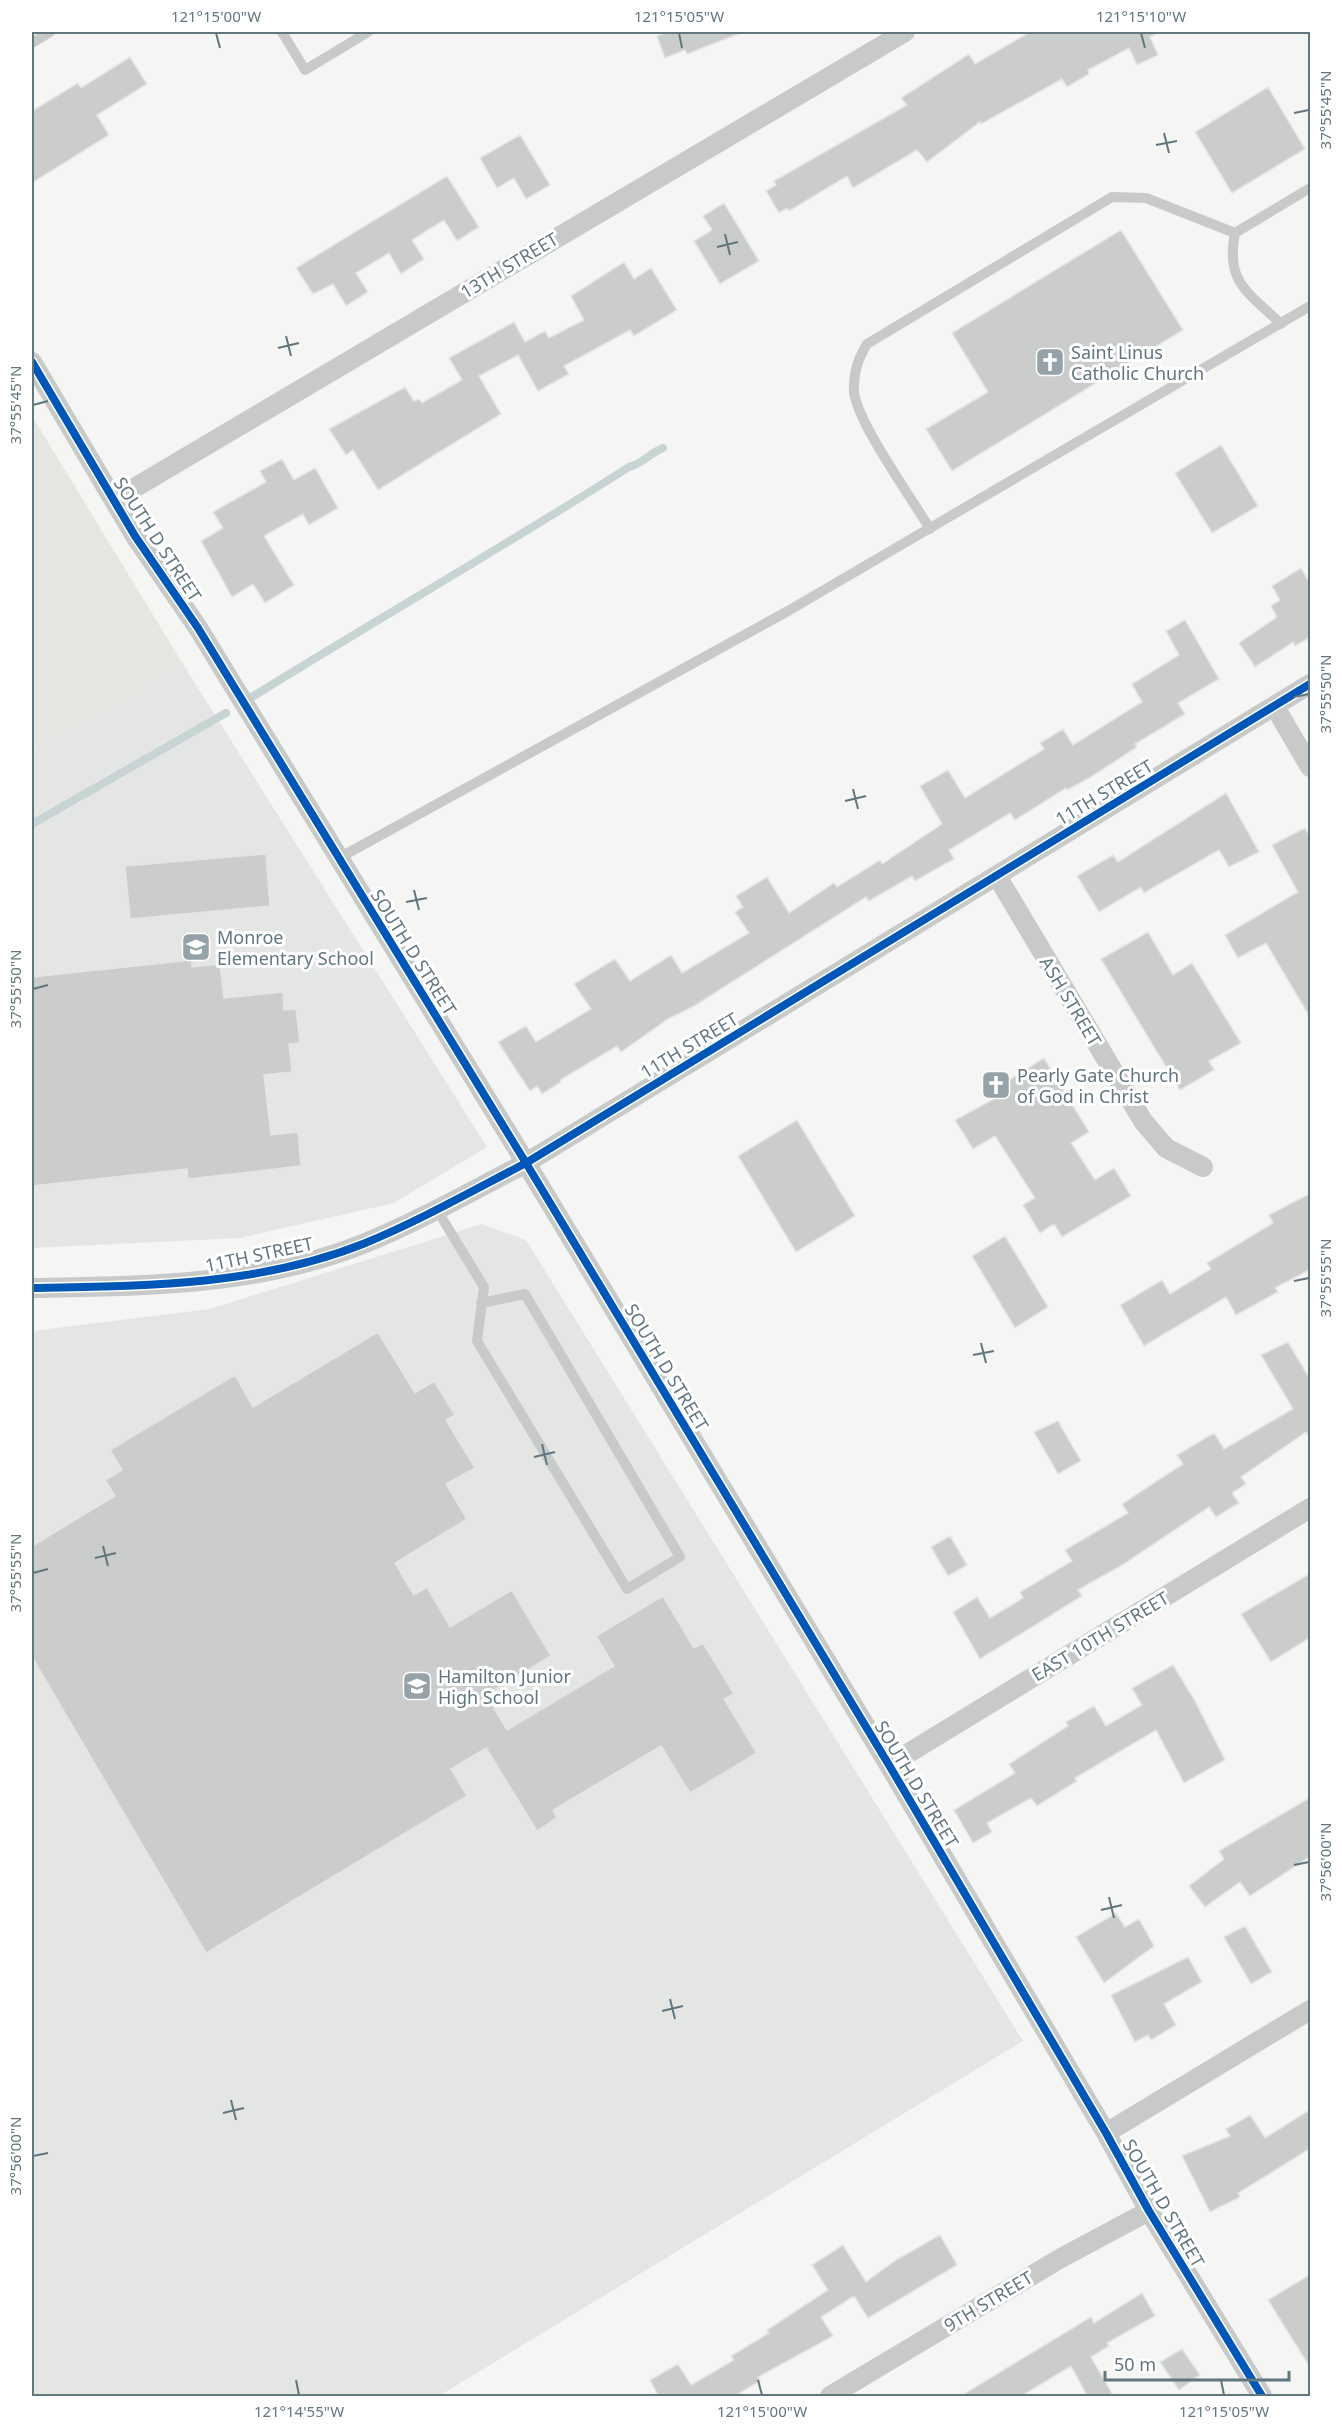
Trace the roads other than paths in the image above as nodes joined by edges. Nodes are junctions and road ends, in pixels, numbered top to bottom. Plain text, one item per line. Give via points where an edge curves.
1 (50, 32) edge
2 (282, 32) edge
3 (368, 32) edge
4 (905, 32) edge
5 (32, 43) edge
6 (1311, 188) edge
7 (1235, 233) junction
8 (1311, 306) edge
9 (1281, 324) junction
10 (32, 362) edge
11 (114, 500) junction
12 (930, 529) junction
13 (1311, 684) edge
14 (1275, 707) junction
15 (1311, 767) edge
16 (339, 858) junction
17 (997, 876) junction
18 (526, 1163) junction
19 (1203, 1167) dead end
20 (437, 1210) junction
21 (32, 1288) edge
22 (481, 1303) junction
23 (1311, 1508) edge
24 (889, 1765) junction
25 (1311, 2010) edge
26 (1106, 2133) junction
27 (1149, 2211) junction
28 (830, 2397) edge
29 (1262, 2397) edge

1 - 5 lane
2 - 3 lane via 305,70
4 - 11 street, 13TH STREET
6 - 7 lane
7 - 9 lane via 1231,252 1236,276
7 - 12 lane via 1146,198 1112,197 867,344 856,362 854,393
8 - 9 lane
9 - 12 lane
10 - 11 street, SOUTH D STREET
11 - 16 street, SOUTH D STREET via 198,628
12 - 16 lane
13 - 14 street, 11TH STREET
14 - 15 street
14 - 17 street, 11TH STREET
16 - 18 street, SOUTH D STREET
17 - 18 street, 11TH STREET
17 - 19 street, ASH STREET via 1143,1121 1166,1148
18 - 20 street, 11TH STREET
18 - 24 street, SOUTH D STREET
20 - 21 street, 11TH STREET via 361,1244 244,1276 159,1286
20 - 22 lane via 484,1287
22 - 22 lane via 477,1341 627,1589 680,1557 525,1294
23 - 24 street, EAST 10TH STREET
24 - 26 street, SOUTH D STREET
25 - 26 street
26 - 27 street, SOUTH D STREET
27 - 28 street, 9TH STREET via 1060,2258
27 - 29 street, SOUTH D STREET

